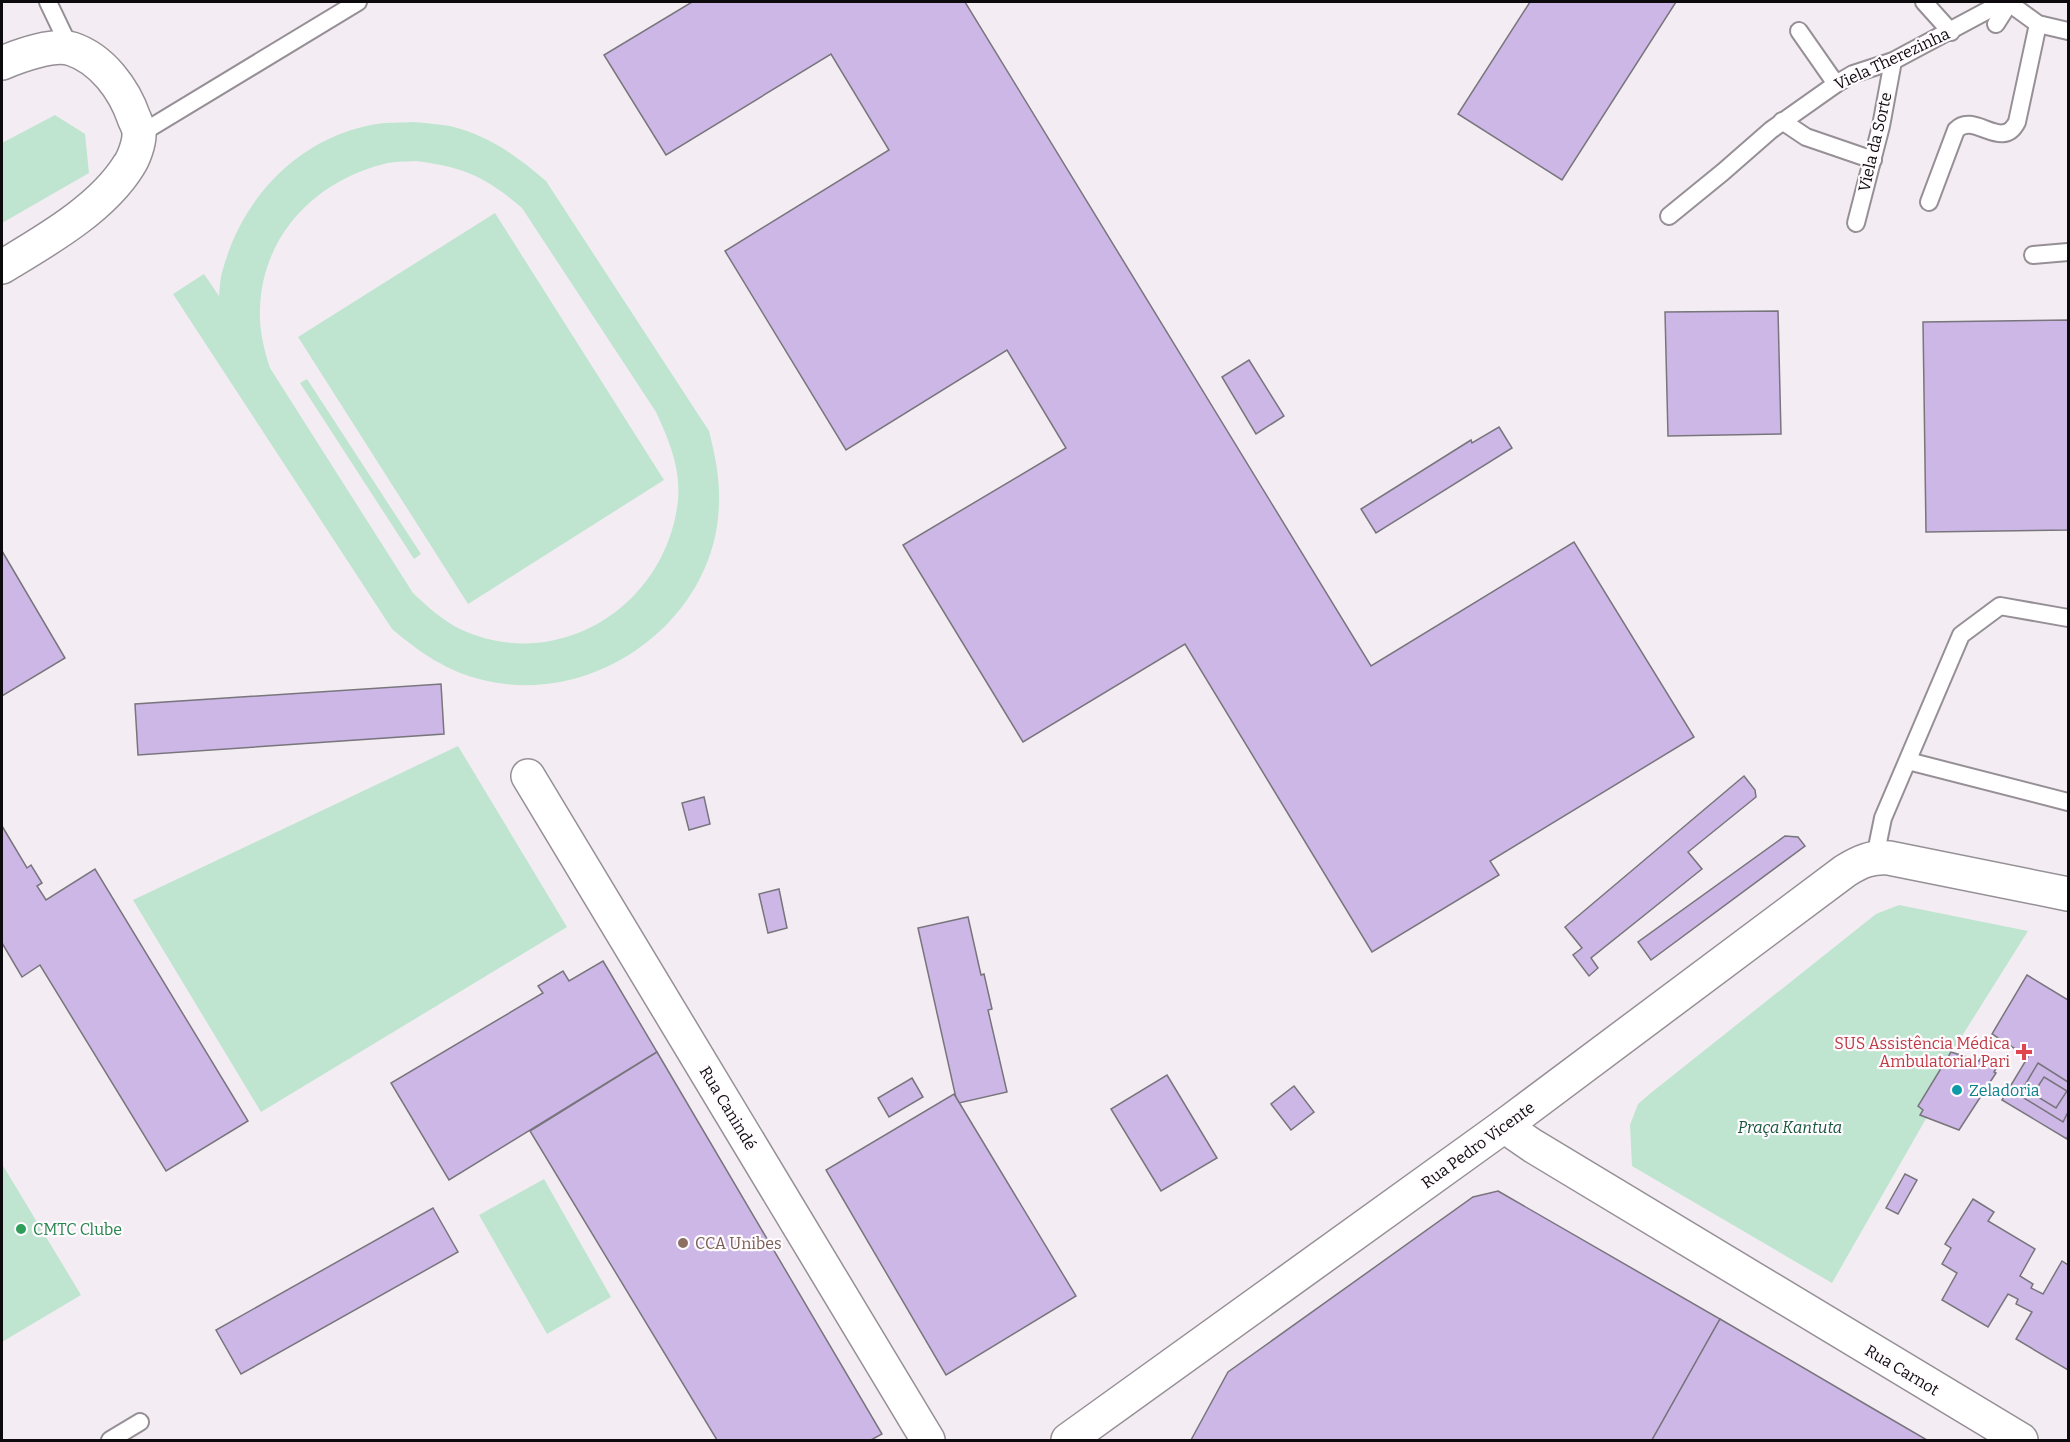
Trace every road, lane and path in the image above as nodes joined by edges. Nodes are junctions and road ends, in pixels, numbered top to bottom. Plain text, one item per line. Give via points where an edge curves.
1 (48, 2) edge
2 (358, 2) edge
3 (1923, 2) edge
4 (2009, 2) edge
5 (1996, 24) dead end
6 (2038, 24) junction
7 (1799, 31) dead end
8 (2068, 31) edge
9 (1951, 32) junction
10 (70, 48) junction
11 (1893, 61) junction
12 (2, 63) edge
13 (1836, 84) junction
14 (1782, 121) junction
15 (140, 134) junction
16 (1873, 160) junction
17 (1929, 202) dead end
18 (1669, 216) dead end
19 (1856, 223) dead end
20 (2068, 252) edge
21 (2033, 255) dead end
22 (2, 267) edge
23 (2068, 618) edge
24 (1908, 761) junction
25 (528, 776) dead end
26 (2068, 802) edge
27 (1882, 858) junction
28 (2068, 894) edge
29 (1504, 1126) junction
30 (140, 1422) dead end
31 (110, 1440) edge
32 (928, 1440) edge
33 (1068, 1440) edge
34 (2021, 1440) edge

1 - 10 lane
2 - 15 lane
3 - 9 lane
4 - 5 lane
4 - 6 lane
4 - 9 lane, Viela Therezinha
6 - 8 lane
6 - 17 lane via 2014,129 2002,134 1966,124 1959,126
7 - 13 lane
9 - 11 lane, Viela Therezinha
10 - 12 street via 34,51
10 - 15 street via 110,75 130,105
11 - 13 lane, Viela Therezinha via 1852,74
11 - 16 lane, Viela da Sorte
13 - 14 lane, Viela Therezinha
14 - 16 lane via 1806,136
14 - 18 lane, Viela Therezinha
15 - 22 street via 130,164 108,192 65,227
16 - 19 lane, Viela da Sorte
20 - 21 lane
23 - 24 lane via 2000,606 1960,635
24 - 26 lane
24 - 27 lane via 1883,818
25 - 32 street, Rua Canindé
27 - 28 street
27 - 29 street, Rua Pedro Vicente via 1862,861 1845,871
29 - 33 street, Rua Pedro Vicente
29 - 34 street, Rua Carnot
30 - 31 lane

